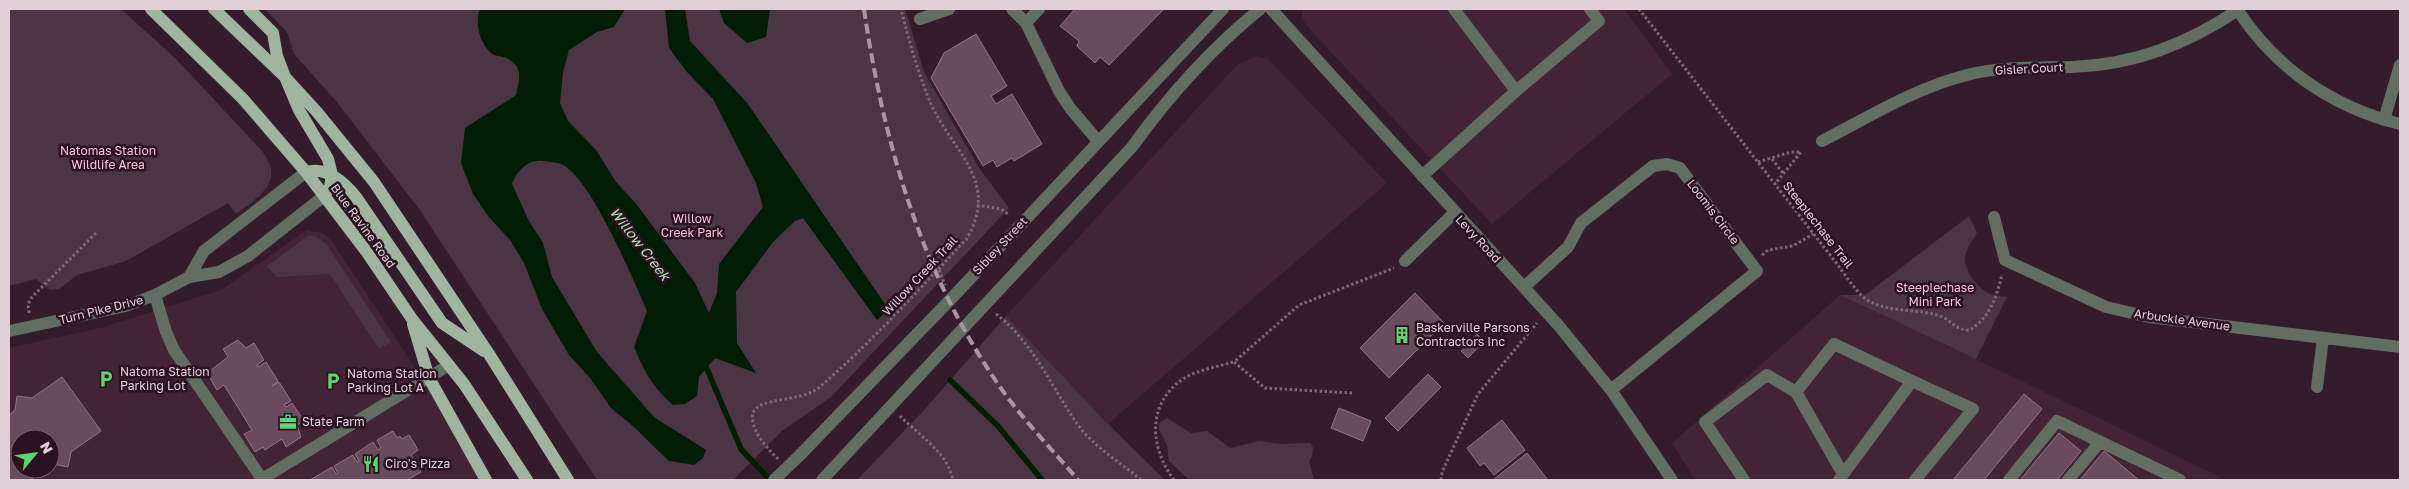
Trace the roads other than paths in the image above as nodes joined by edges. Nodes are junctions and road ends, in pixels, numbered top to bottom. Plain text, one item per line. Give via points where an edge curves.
1 (151, 9) edge
2 (214, 9) edge
3 (249, 9) edge
4 (949, 9) edge
5 (1012, 9) edge
6 (1039, 9) edge
7 (1223, 9) edge
8 (1260, 9) edge
9 (1271, 9) edge
10 (1454, 9) edge
11 (1590, 9) edge
12 (2238, 10) edge
13 (920, 19) dead end
14 (1026, 23) junction
15 (2400, 64) edge
16 (285, 77) junction
17 (1516, 91) junction
18 (2384, 120) junction
19 (2400, 124) edge
20 (1822, 141) dead end
21 (1098, 142) junction
22 (306, 172) junction
23 (332, 175) junction
24 (1422, 176) junction
25 (324, 196) junction
26 (1454, 213) junction
27 (1994, 217) dead end
28 (1405, 261) road end
29 (189, 276) junction
30 (1524, 287) junction
31 (155, 295) junction
32 (412, 319) junction
33 (9, 331) edge
34 (2323, 338) junction
35 (2400, 347) edge
36 (488, 354) junction
37 (449, 365) junction
38 (429, 378) junction
39 (1912, 381) junction
40 (2317, 387) dead end
41 (1611, 390) junction
42 (1796, 392) junction
43 (2100, 442) junction
44 (2157, 476) edge
45 (1841, 477) edge
46 (262, 479) edge
47 (824, 479) edge
48 (486, 480) edge
49 (527, 480) edge
50 (568, 480) edge
51 (774, 480) edge
52 (1672, 480) edge
53 (1744, 480) edge
54 (1915, 480) edge
55 (2009, 480) edge
56 (2068, 480) edge
57 (2180, 480) edge

1 - 22 main road, Blue Ravine Road via 243,99
2 - 16 main road
3 - 16 main road via 273,33
4 - 13 street
5 - 14 street
6 - 14 street
7 - 21 street, Sibley Street
8 - 47 street via 1230,34 1154,117 1132,147
9 - 24 street, Levy Road
10 - 17 street
11 - 17 street via 1599,21
12 - 18 street via 2255,35 2294,73 2340,103
12 - 20 street, Gisler Court via 2187,41 2131,60 2101,65 1997,69 1939,84
14 - 21 street via 1059,91
15 - 18 street
16 - 23 main road via 299,110 328,159
16 - 36 main road via 374,182
17 - 24 street
18 - 19 street
21 - 51 street, Sibley Street, bridge
22 - 23 main road via 320,171
22 - 25 main road, Blue Ravine Road
22 - 29 street, Turn Pike Drive via 204,251
23 - 25 main road
23 - 36 main road via 343,181 356,197 442,323
24 - 26 street, Levy Road
25 - 29 street, Turn Pike Drive via 248,256 219,272
25 - 32 main road, Blue Ravine Road
26 - 28 street
26 - 30 street, Levy Road
27 - 34 street, Arbuckle Avenue via 2005,260 2106,306 2149,317
29 - 31 street, Turn Pike Drive
30 - 41 street, Levy Road
30 - 41 street, Loomis Circle via 1568,247 1581,223 1653,166 1667,164 1680,168 1757,271
31 - 33 street, Turn Pike Drive via 118,309
31 - 46 street via 174,350
32 - 37 main road, Blue Ravine Road
32 - 38 main road
34 - 35 street, Arbuckle Avenue
34 - 40 street
36 - 50 main road
37 - 38 street
37 - 49 main road, Blue Ravine Road
38 - 46 street
38 - 48 main road
39 - 42 street via 1834,344
39 - 45 street
39 - 54 street via 1973,409
41 - 52 street, Levy Road
42 - 45 street
42 - 53 street via 1767,375 1705,422
43 - 44 street
43 - 55 street via 2057,421
43 - 56 street
44 - 57 street

